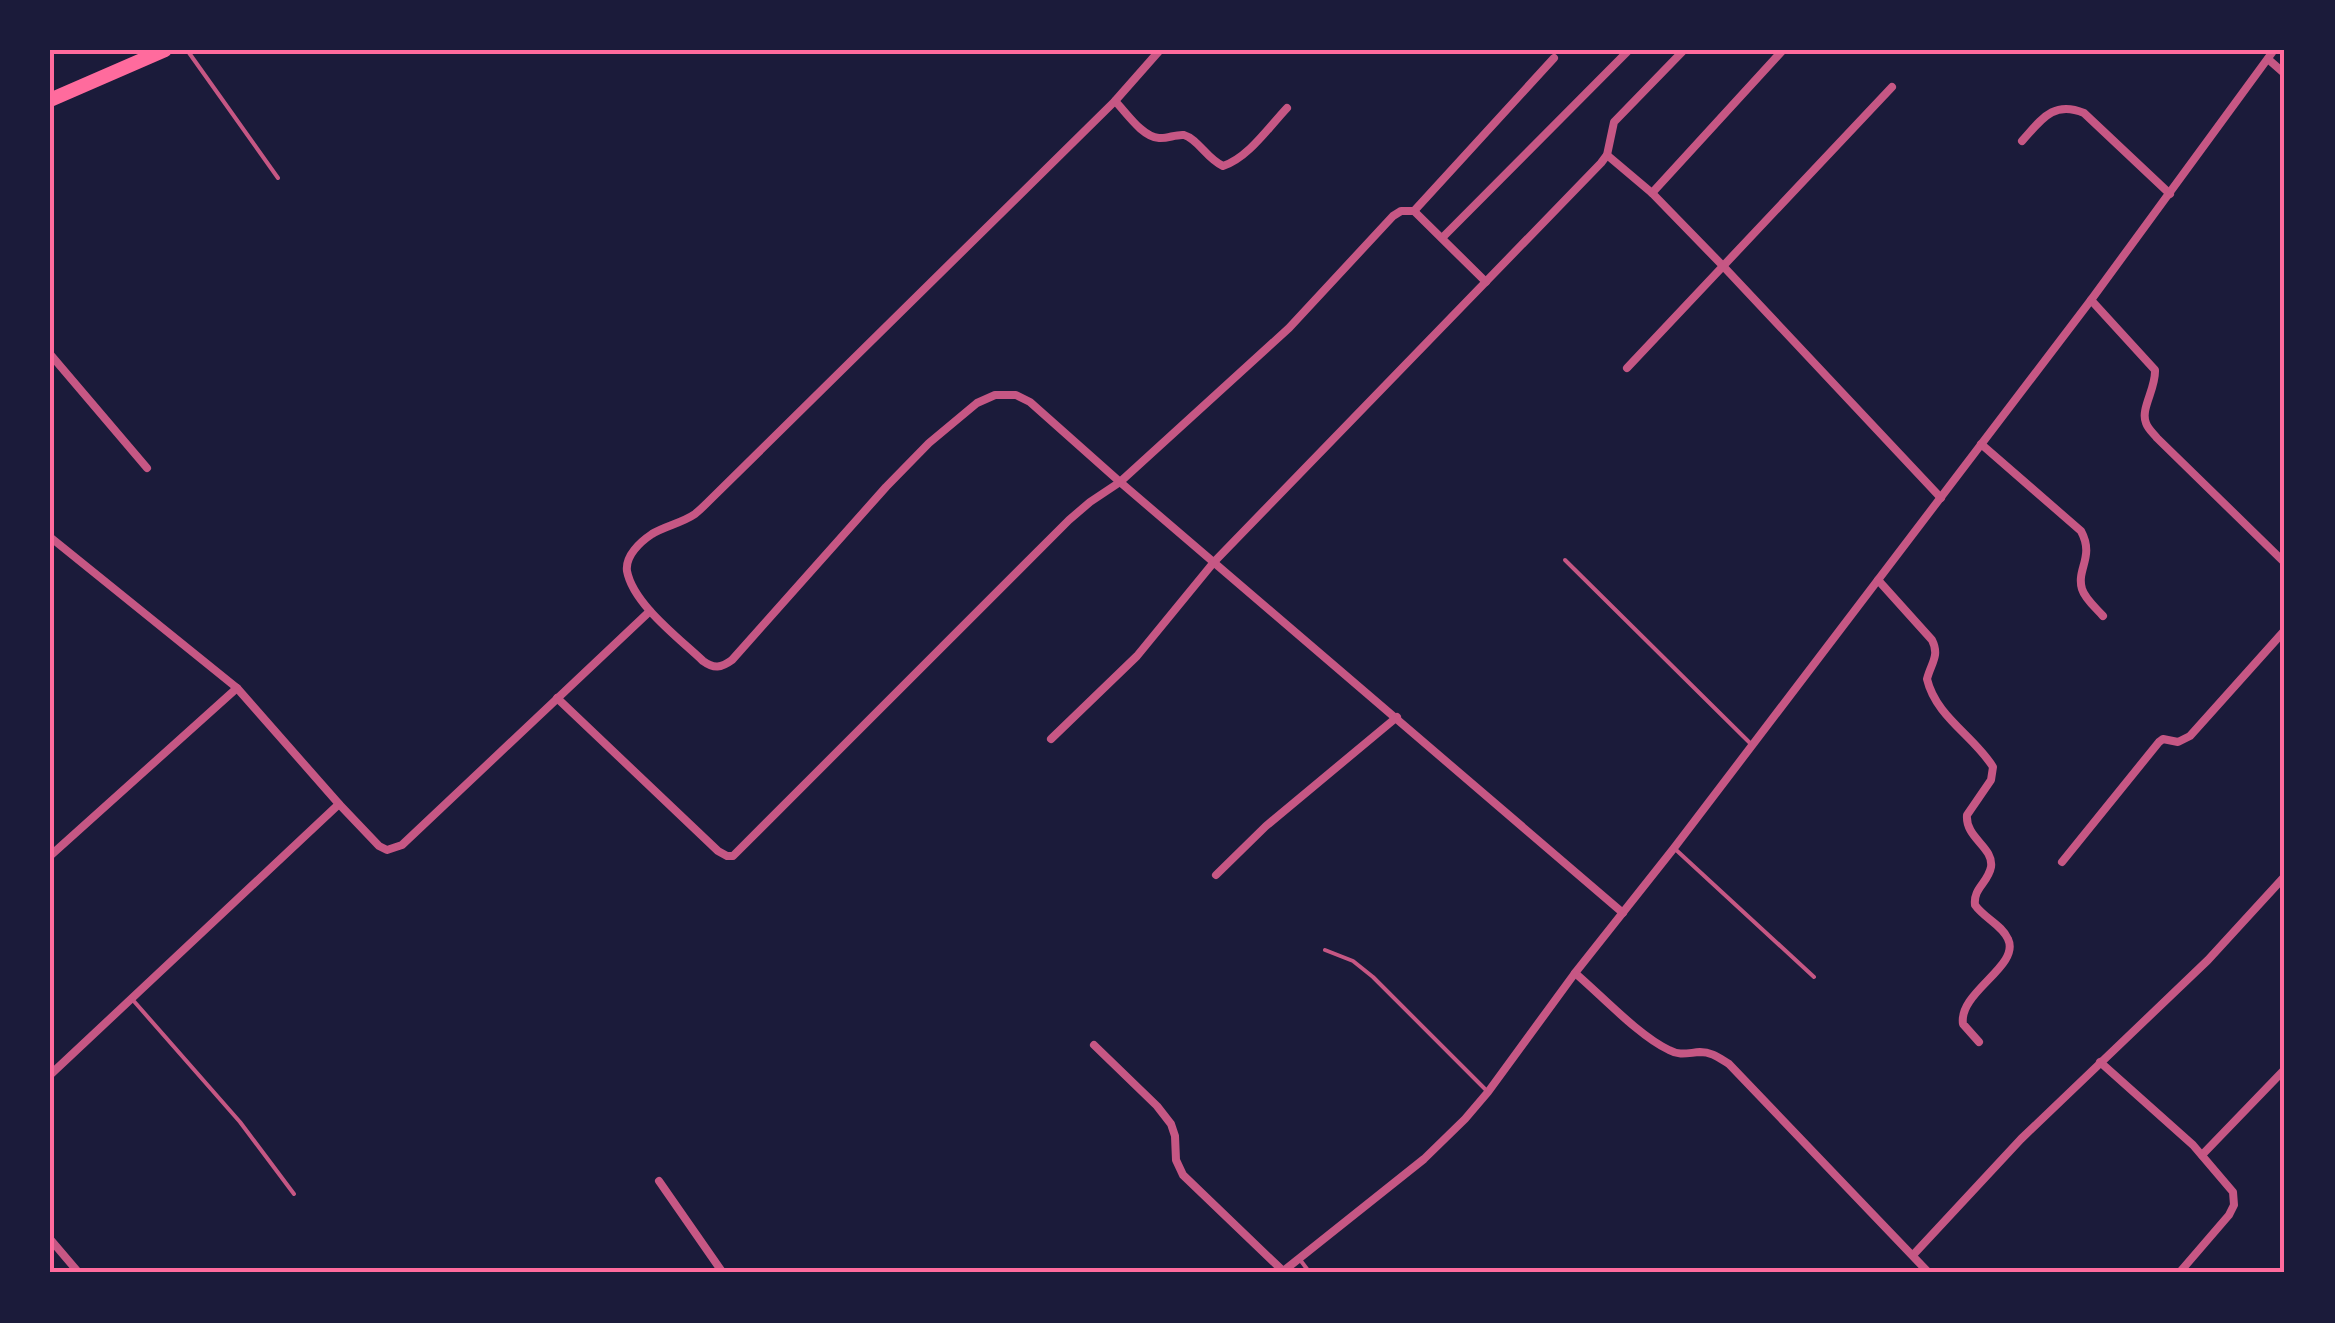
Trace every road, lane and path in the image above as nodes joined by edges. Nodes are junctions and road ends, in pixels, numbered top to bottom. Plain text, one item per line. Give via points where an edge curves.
1 (165, 50) edge
2 (187, 50) edge
3 (1160, 50) edge
4 (1629, 50) edge
5 (1684, 50) edge
6 (1783, 50) edge
7 (2274, 50) edge
8 (1554, 58) dead end
9 (2268, 59) junction
10 (2285, 74) edge
11 (1892, 87) dead end
12 (50, 100) edge
13 (1114, 101) junction
14 (1287, 108) dead end
15 (2022, 141) dead end
16 (1607, 155) junction
17 (278, 178) dead end
18 (1652, 193) junction
19 (2170, 194) junction
20 (1414, 211) junction
21 (1442, 238) junction
22 (1723, 266) junction
23 (1486, 282) junction
24 (2091, 300) junction
25 (50, 354) edge
26 (1627, 368) dead end
27 (1981, 444) junction
28 (147, 468) dead end
29 (1120, 482) junction
30 (1941, 498) junction
31 (50, 537) edge
32 (1565, 560) dead end
33 (1214, 562) junction
34 (2285, 563) edge
35 (1878, 580) junction
36 (650, 610) junction
37 (2103, 616) dead end
38 (2285, 630) edge
39 (237, 688) junction
40 (557, 698) junction
41 (1397, 718) junction
42 (1052, 739) dead end
43 (1752, 745) junction
44 (339, 804) junction
45 (1674, 848) junction
46 (50, 856) edge
47 (2062, 862) dead end
48 (1216, 875) dead end
49 (2285, 876) edge
50 (1623, 913) junction
51 (1324, 950) dead end
52 (1575, 973) junction
53 (1814, 977) dead end
54 (132, 999) junction
55 (1979, 1042) dead end
56 (1094, 1045) dead end
57 (2100, 1062) junction
58 (2285, 1069) edge
59 (50, 1075) edge
60 (1488, 1092) junction
61 (2202, 1154) junction
62 (659, 1181) dead end
63 (294, 1194) dead end
64 (50, 1239) edge
65 (1914, 1254) junction
66 (1299, 1259) junction
67 (1282, 1272) edge
68 (79, 1273) edge
69 (723, 1273) edge
70 (1310, 1273) edge
71 (1929, 1273) edge
72 (2178, 1273) edge

1 - 12 highway
2 - 17 lane
3 - 13 street
4 - 21 street
5 - 16 street via 1614,122
6 - 18 street
7 - 9 street
8 - 20 street
9 - 10 street
9 - 19 street
11 - 22 street
13 - 14 street via 1151,136 1182,135 1223,166 1244,154
13 - 36 street via 712,498 640,544 626,569
15 - 19 street via 2052,111 2072,108
16 - 18 street
16 - 23 street
18 - 22 street
19 - 24 street
20 - 21 street
20 - 29 street via 1393,216 1289,328
21 - 23 street
22 - 26 street
22 - 30 street
23 - 33 street
24 - 27 street
24 - 34 street via 2155,370 2145,422
25 - 28 street
27 - 30 street
27 - 37 street via 2081,531 2087,556 2081,586
29 - 33 street
29 - 36 street via 1030,402 995,396 929,443 722,667 702,661
29 - 40 street via 1069,520 733,856 718,851
30 - 35 street
31 - 39 street
32 - 43 lane
33 - 41 street
33 - 42 street via 1136,656
35 - 43 street
35 - 55 street via 1932,640 1936,656 1928,687 1992,767 1966,821 1991,862 1975,905 2010,947 1962,1012 1963,1024
36 - 40 street
38 - 47 street via 2190,736 2159,742
39 - 44 street
39 - 46 street
40 - 44 street via 402,844 380,846
41 - 48 street
41 - 50 street
43 - 45 street
44 - 54 street
45 - 50 street
45 - 53 lane
49 - 57 street
50 - 52 street
51 - 60 lane via 1373,977
52 - 60 street
52 - 65 street via 1655,1042 1684,1055 1714,1054 1729,1064
54 - 59 street
54 - 63 lane
56 - 67 street via 1171,1124 1183,1175
57 - 61 street
57 - 65 street
58 - 61 street
60 - 66 street via 1424,1159
61 - 72 street via 2234,1192 2234,1205
62 - 69 street
64 - 68 street
65 - 71 street
66 - 67 street
66 - 70 lane

